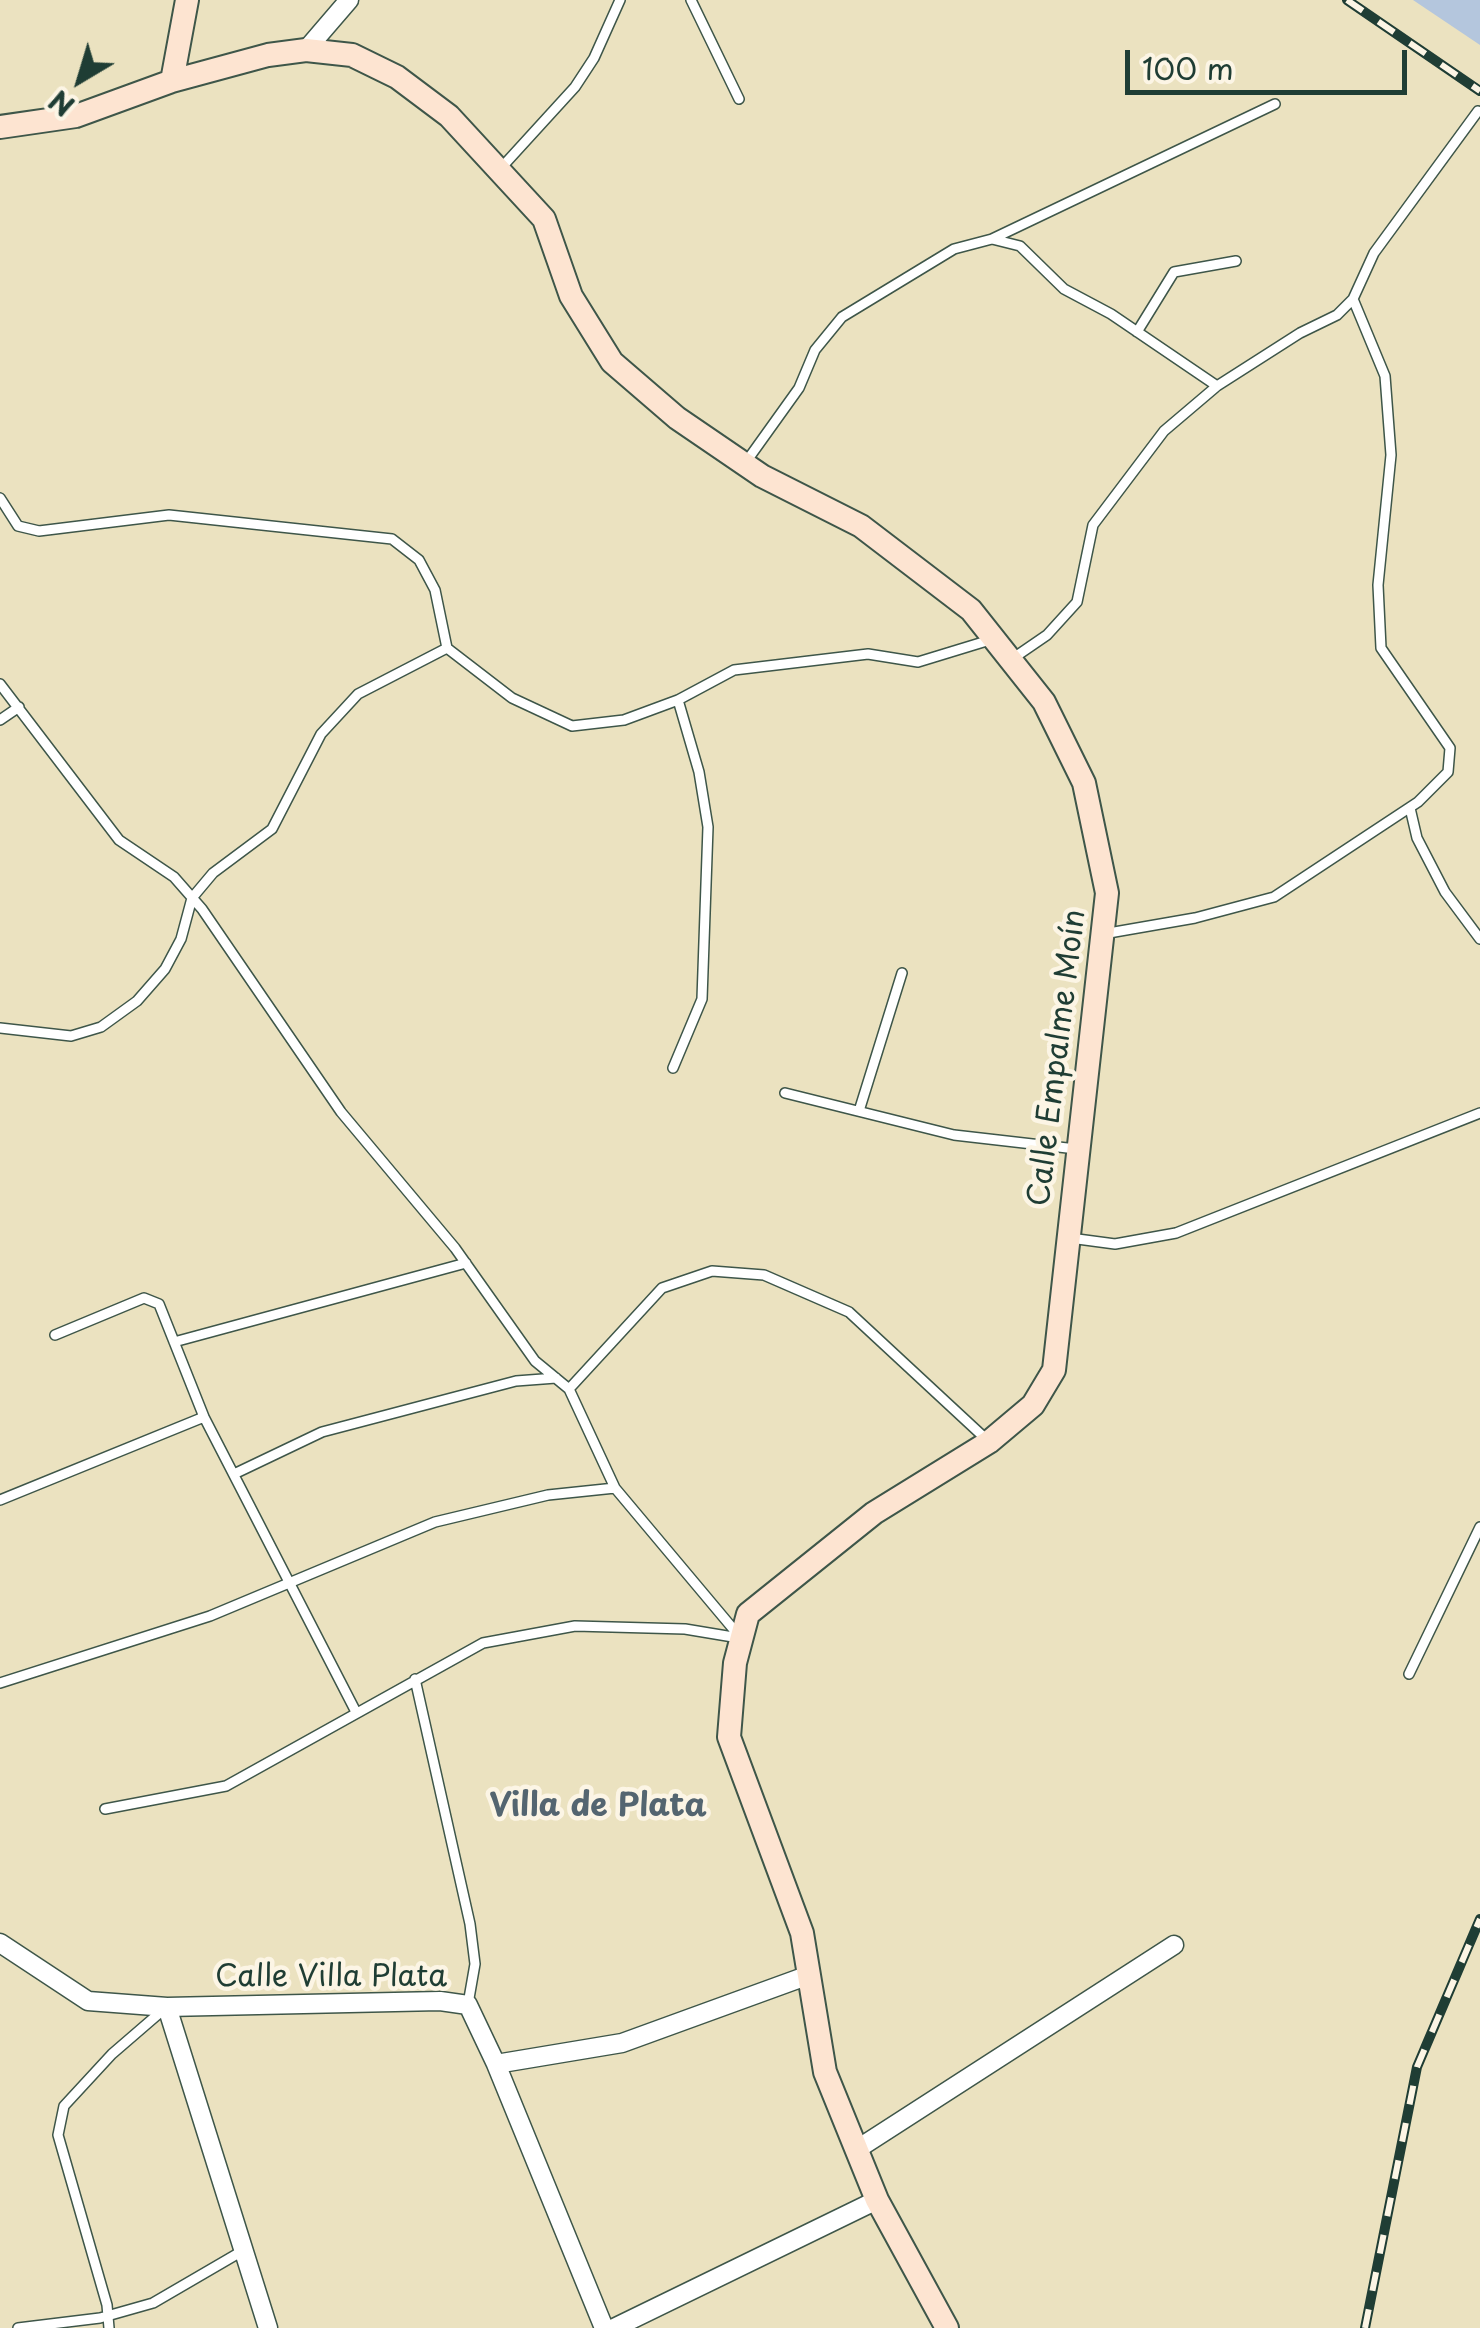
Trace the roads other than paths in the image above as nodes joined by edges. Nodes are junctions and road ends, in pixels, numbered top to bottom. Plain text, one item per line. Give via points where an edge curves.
1 (187, 0) edge
2 (349, 0) edge
3 (620, 0) edge
4 (691, 0) edge
5 (306, 50) junction
6 (172, 82) junction
7 (739, 100) dead end
8 (1275, 104) dead end
9 (1478, 111) edge
10 (0, 127) edge
11 (499, 170) junction
12 (992, 239) junction
13 (1236, 261) dead end
14 (1353, 299) junction
15 (1137, 332) junction
16 (1216, 386) junction
17 (744, 464) junction
18 (0, 498) edge
19 (994, 639) junction
20 (447, 648) junction
21 (1011, 660) junction
22 (0, 684) edge
23 (678, 700) junction
24 (19, 708) junction
25 (0, 720) edge
26 (1410, 808) junction
27 (192, 898) junction
28 (1102, 934) junction
29 (1480, 939) edge
30 (902, 973) dead end
31 (0, 1028) edge
32 (673, 1068) dead end
33 (786, 1093) dead end
34 (859, 1112) junction
35 (1480, 1113) edge
36 (1076, 1149) junction
37 (1067, 1238) junction
38 (466, 1263) junction
39 (55, 1335) dead end
40 (174, 1342) junction
41 (556, 1378) junction
42 (569, 1389) junction
43 (204, 1417) junction
44 (988, 1442) junction
45 (234, 1474) junction
46 (615, 1488) junction
47 (0, 1500) edge
48 (1480, 1527) edge
49 (289, 1582) junction
50 (742, 1639) junction
51 (1409, 1674) dead end
52 (415, 1679) junction
53 (0, 1683) edge
54 (356, 1712) junction
55 (105, 1809) dead end
56 (0, 1943) edge
57 (1174, 1945) dead end
58 (809, 1975) junction
59 (468, 2005) junction
60 (167, 2006) junction
61 (496, 2064) junction
62 (858, 2148) junction
63 (876, 2200) junction
64 (246, 2249) junction
65 (108, 2316) junction
66 (18, 2328) edge
67 (109, 2328) edge
68 (268, 2328) edge
69 (604, 2328) edge
70 (614, 2328) edge
71 (947, 2328) edge

1 - 6 street
2 - 5 street
3 - 11 lane via 575,87
4 - 7 lane
5 - 6 street, Calle Empalme Moín
5 - 11 street, Calle Empalme Moín via 352,55 397,77 449,116
6 - 10 street, Calle Empalme Moín via 76,116
8 - 12 lane
9 - 14 lane via 1374,254
11 - 17 street, Calle Empalme Moín via 544,219 571,296 612,362 676,418
12 - 15 lane via 1020,246 1064,289
12 - 17 lane via 954,249 842,317
13 - 15 lane via 1174,272
14 - 16 lane via 1337,316
14 - 26 lane via 1385,376 1390,455 1378,585 1381,648 1450,748 1448,772
15 - 16 lane
16 - 21 lane via 1164,431 1093,526 1077,602 1047,636
17 - 19 street, Calle Empalme Moín via 861,526 971,610
18 - 20 lane via 18,526 39,530 169,515 392,539 419,560 435,590
19 - 21 street, Calle Empalme Moín
19 - 23 lane via 918,662 868,654 734,670
20 - 23 lane via 512,698 572,726 624,720
20 - 27 lane via 358,694 322,734 272,830 213,873
21 - 28 street, Calle Empalme Moín via 1044,702 1084,783 1107,893
22 - 24 lane
23 - 32 lane via 708,827 702,999
24 - 25 lane
24 - 27 lane via 119,840 174,877
26 - 28 lane via 1274,897
26 - 29 lane via 1431,865
27 - 31 lane via 166,969 101,1026 72,1036
27 - 38 lane via 342,1112
28 - 36 street, Calle Empalme Moín
30 - 34 lane
33 - 34 lane
34 - 36 lane via 954,1135
35 - 37 lane via 1176,1233 1115,1244
36 - 37 street, Calle Empalme Moín
37 - 44 street, Calle Empalme Moín via 1054,1370 1033,1405
38 - 40 lane
38 - 41 lane via 535,1361
39 - 40 lane via 144,1298 159,1304
40 - 43 lane
41 - 42 lane
41 - 45 lane via 516,1381 322,1432
42 - 44 lane via 662,1288 712,1271 764,1275 848,1312
42 - 46 lane
43 - 45 lane
43 - 47 lane
44 - 50 street, Calle Empalme Moín via 874,1514 777,1588 748,1614
45 - 49 lane
46 - 49 lane via 548,1495 435,1522
46 - 50 lane
48 - 51 lane
49 - 53 lane via 210,1616
49 - 54 lane
50 - 52 lane via 685,1629 575,1626 483,1643
50 - 58 street, Calle Empalme Moín via 729,1737 802,1933
52 - 54 lane
52 - 59 lane via 470,1924 475,1964
54 - 55 lane via 226,1786
56 - 60 street, Calle Villa Plata via 88,2001
57 - 62 street
58 - 61 street via 622,2043
58 - 62 street, Calle Empalme Moín via 824,2072
59 - 60 street, Calle Villa Plata
59 - 61 street, Calle Villa Plata
60 - 64 street
60 - 65 lane via 64,2106 58,2135
61 - 69 street, Calle Villa Plata
62 - 63 street, Calle Empalme Moín
63 - 70 street
63 - 71 street, Calle Empalme Moín
64 - 65 lane via 152,2302
64 - 68 street
65 - 66 lane
65 - 67 lane

